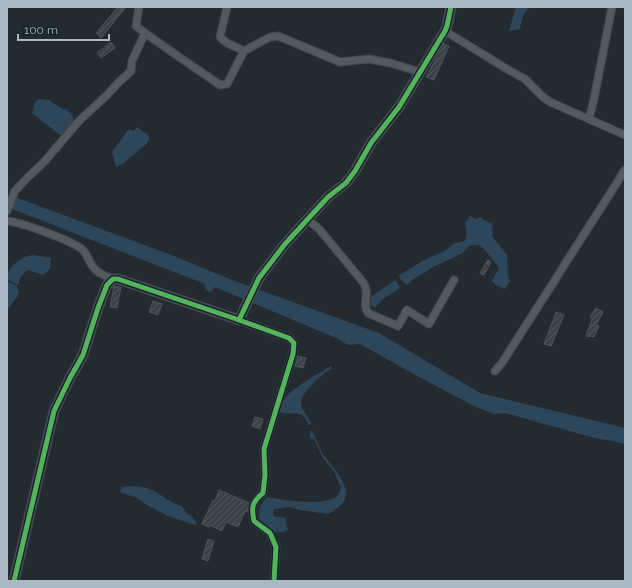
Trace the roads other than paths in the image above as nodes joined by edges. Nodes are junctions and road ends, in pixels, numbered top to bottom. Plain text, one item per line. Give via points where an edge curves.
1 (139, 7) edge
2 (227, 7) edge
3 (451, 7) edge
4 (612, 7) edge
5 (445, 31) junction
6 (145, 33) junction
7 (244, 51) junction
8 (420, 72) junction
9 (589, 119) junction
10 (625, 136) edge
11 (625, 170) edge
12 (7, 211) edge
13 (307, 219) junction
14 (7, 222) edge
15 (113, 279) junction
16 (454, 280) dead end
17 (241, 317) junction
18 (495, 371) dead end
19 (14, 581) edge
20 (274, 581) edge

1 - 6 street via 136,26
2 - 7 street via 220,37
3 - 5 street
4 - 9 street
5 - 8 street
5 - 9 street via 525,79 550,102
6 - 7 street via 220,85 227,84
6 - 12 street via 132,61 131,71 79,121 16,191
7 - 8 street via 270,37 278,36 340,62 369,59
8 - 13 street via 346,183
9 - 10 street
11 - 18 street
13 - 16 street via 319,229 367,288 365,306 368,313 398,326 407,310 429,324
13 - 17 street via 259,278
14 - 15 street via 40,230 76,246 85,253 94,268
15 - 17 street
15 - 19 street via 98,308 83,355 54,410
17 - 20 street via 289,338 294,343 293,354 264,449 263,493 255,499 252,506 254,521 270,532 276,547

